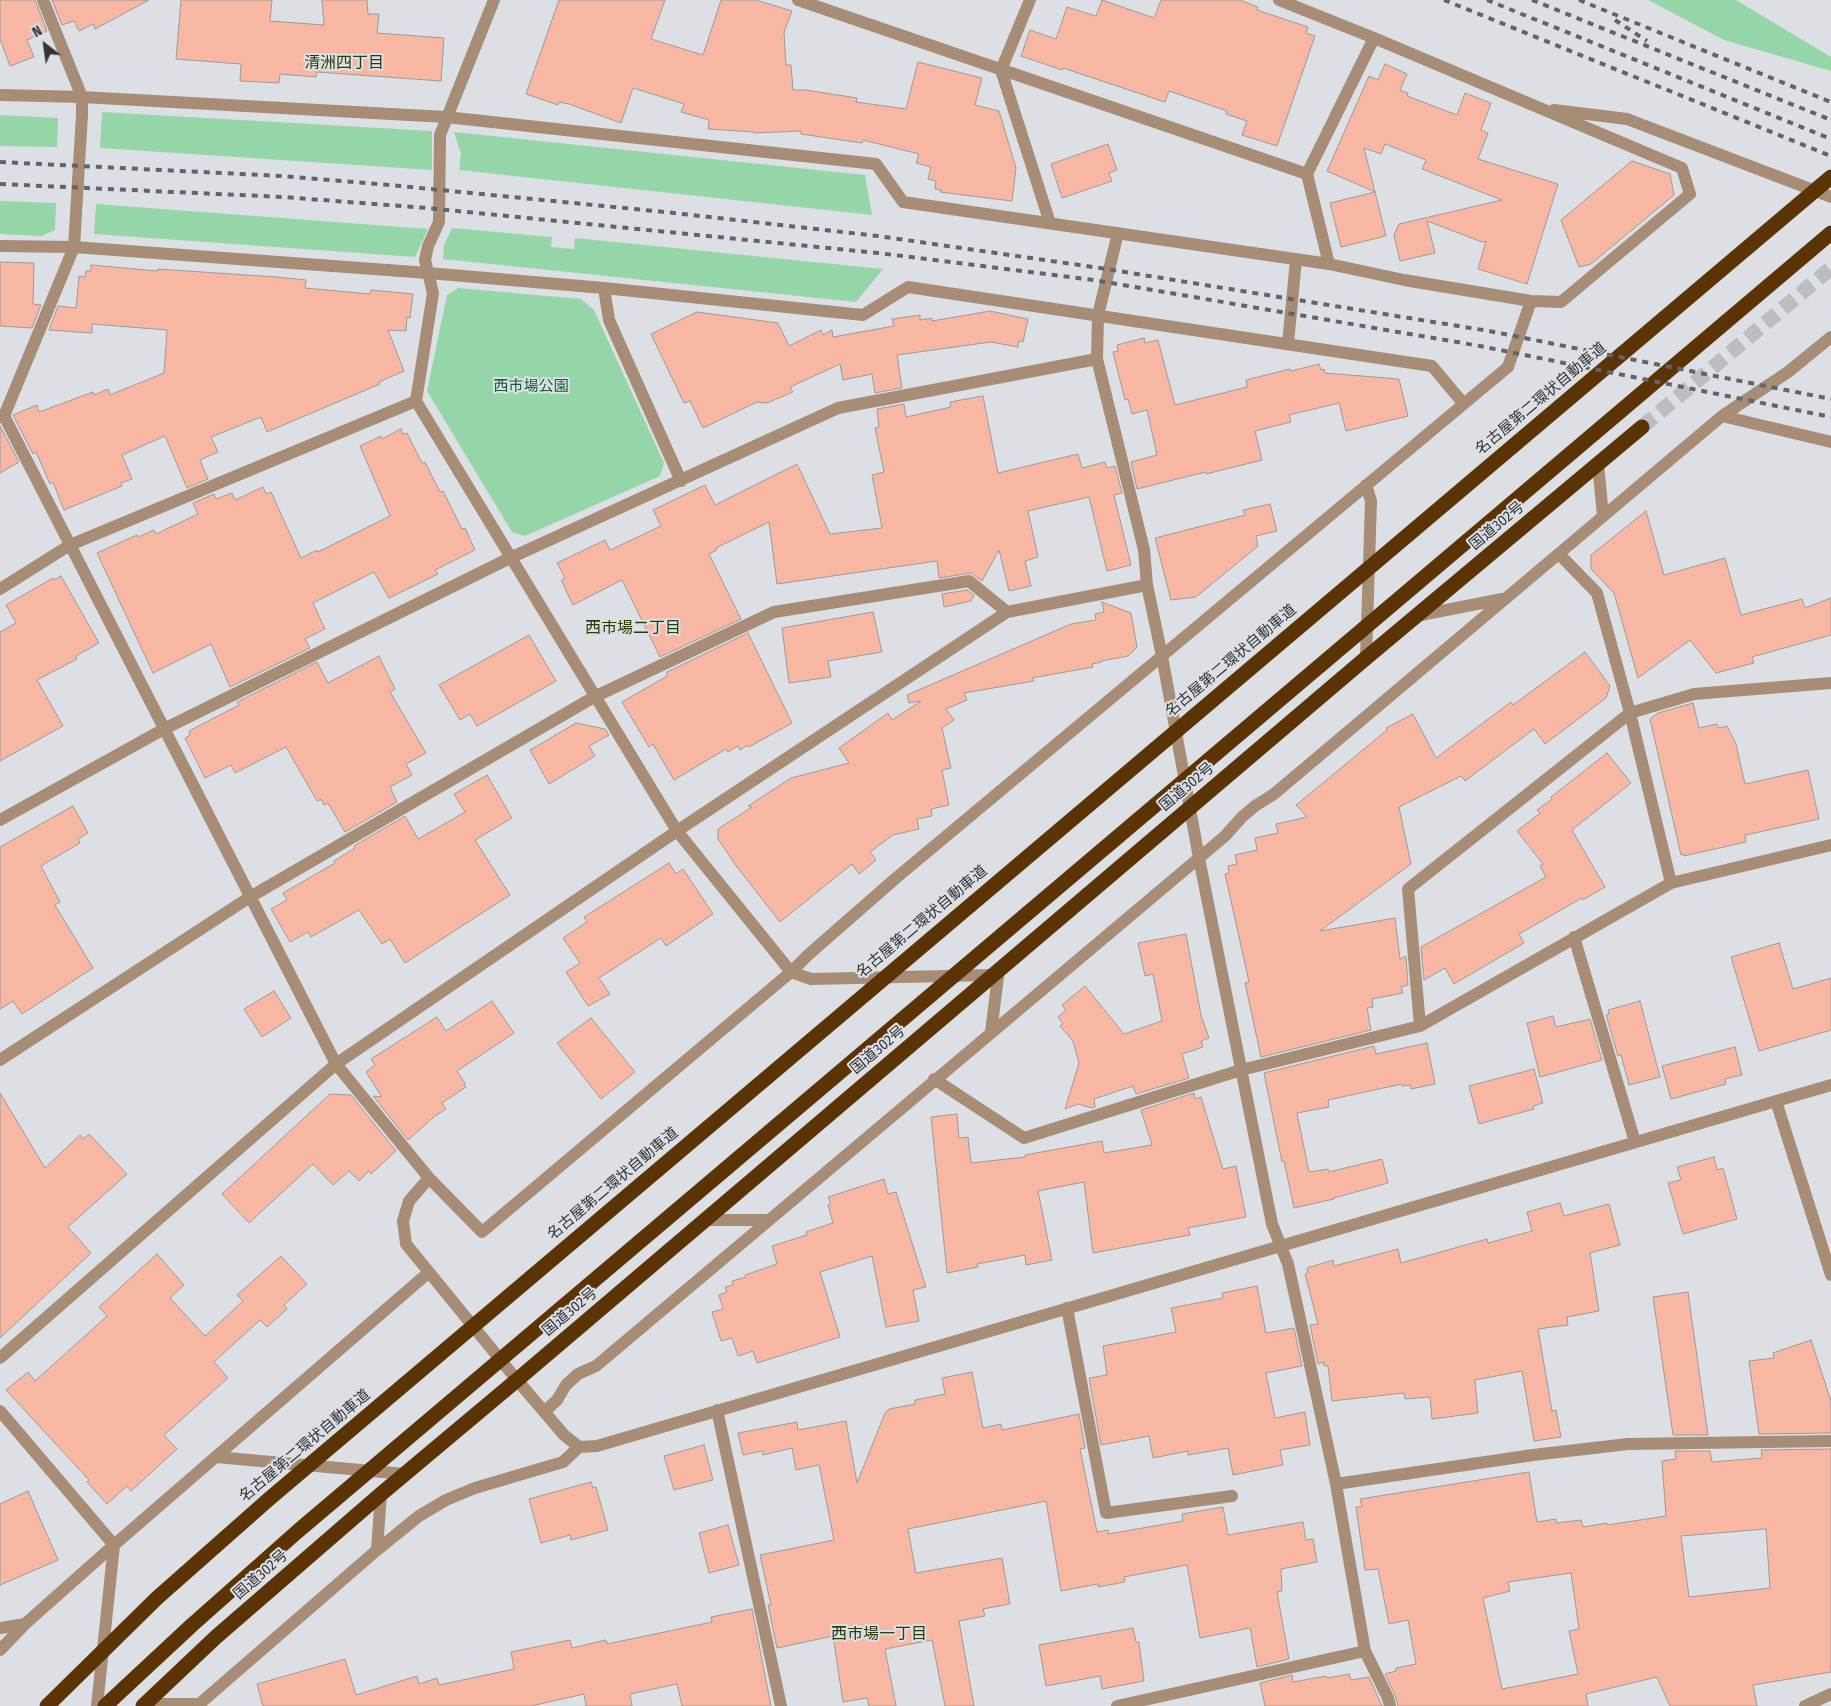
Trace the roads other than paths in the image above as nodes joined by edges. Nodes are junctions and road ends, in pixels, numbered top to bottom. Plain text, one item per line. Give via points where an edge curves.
1 (43, 0) edge
2 (494, 0) edge
3 (798, 0) edge
4 (1030, 0) edge
5 (1279, 0) edge
6 (1374, 38) junction
7 (1002, 70) junction
8 (0, 95) edge
9 (82, 97) junction
10 (1537, 108) junction
11 (446, 117) junction
12 (1307, 174) junction
13 (1831, 177) edge
14 (1831, 197) edge
15 (1050, 223) junction
16 (1118, 233) junction
17 (1831, 233) edge
18 (0, 246) edge
19 (74, 247) junction
20 (1296, 260) junction
21 (1328, 264) junction
22 (428, 273) junction
23 (604, 288) junction
24 (1531, 301) junction
25 (1098, 315) junction
26 (1831, 337) edge
27 (1288, 343) junction
28 (1097, 359) junction
29 (416, 401) junction
30 (1463, 403) junction
31 (1722, 416) junction
32 (2, 417) edge
33 (1642, 427) tunnel mouth
34 (1831, 442) edge
35 (1598, 464) junction
36 (681, 481) junction
37 (1366, 485) junction
38 (1603, 516) junction
39 (70, 545) junction
40 (1559, 554) junction
41 (510, 558) junction
42 (1147, 584) junction
43 (0, 589) edge
44 (1504, 599) junction
45 (1007, 612) junction
46 (1416, 616) junction
47 (1162, 656) junction
48 (1366, 658) junction
49 (1831, 683) edge
50 (594, 697) junction
51 (1630, 713) junction
52 (164, 729) junction
53 (1190, 807) junction
54 (0, 820) edge
55 (677, 831) junction
56 (1831, 845) edge
57 (1199, 858) junction
58 (1670, 883) junction
59 (250, 897) junction
60 (1574, 938) junction
61 (791, 972) junction
62 (996, 972) junction
63 (1420, 1026) junction
64 (992, 1032) junction
65 (0, 1060) edge
66 (336, 1064) junction
67 (1241, 1070) junction
68 (934, 1079) junction
69 (1831, 1086) edge
70 (1776, 1101) junction
71 (1636, 1142) junction
72 (429, 1178) junction
73 (706, 1220) junction
74 (768, 1220) junction
75 (1280, 1246) junction
76 (428, 1273) junction
77 (1831, 1275) edge
78 (1067, 1308) junction
79 (0, 1358) edge
80 (517, 1380) junction
81 (716, 1410) junction
82 (0, 1411) edge
83 (544, 1412) junction
84 (1831, 1441) edge
85 (579, 1447) junction
86 (216, 1457) junction
87 (405, 1474) junction
88 (1336, 1484) junction
89 (380, 1494) junction
90 (1232, 1496) dead end
91 (114, 1545) junction
92 (377, 1550) junction
93 (25, 1624) junction
94 (0, 1628) edge
95 (0, 1650) edge
96 (1365, 1652) junction
97 (1831, 1694) edge
98 (144, 1705) edge
99 (198, 1705) edge
100 (47, 1706) edge
101 (97, 1706) edge
102 (105, 1706) edge
103 (782, 1706) edge
104 (1116, 1706) edge
105 (1390, 1706) edge
106 (1805, 1706) edge

1 - 9 street
2 - 11 street
3 - 7 street
4 - 7 street
5 - 6 street
6 - 10 street
6 - 12 street
7 - 12 street
7 - 15 street
8 - 9 street
9 - 11 street
9 - 19 street
10 - 14 street via 1628,119
10 - 24 street via 1682,168 1690,194 1561,302
11 - 15 street via 876,164 903,202
11 - 22 street via 440,135 439,222 428,246 425,260
12 - 21 street
13 - 100 highway, 名古屋第二環状自動車道 via 276,1492 157,1598
15 - 16 street
16 - 20 street
16 - 25 street
17 - 102 highway via 298,1531
18 - 19 street
19 - 22 street
19 - 32 street
20 - 21 street
20 - 27 street
21 - 24 street
22 - 23 street
22 - 29 street via 433,293
23 - 25 street via 863,315 908,286
23 - 36 street via 609,320
24 - 30 street via 1508,367
25 - 27 street
25 - 28 street
26 - 31 street via 1788,372
27 - 30 street via 1432,366
28 - 36 street via 838,408
28 - 42 street via 1144,550
29 - 39 street
29 - 41 street
30 - 37 street
31 - 34 street
31 - 38 street
32 - 39 street
33 - 35 highway, 国道302号
35 - 38 street
35 - 46 highway, 国道302号
36 - 41 street
37 - 47 street
37 - 48 street via 1371,501
38 - 40 street
39 - 43 street
39 - 52 street
40 - 44 street
40 - 51 street via 1596,593
41 - 50 street
41 - 52 street
42 - 45 street
42 - 47 street
44 - 46 street
44 - 57 street via 1274,794 1242,817
45 - 50 street via 969,580 774,612
45 - 55 street
46 - 48 highway, 国道302号
47 - 53 street
47 - 61 street via 896,878
48 - 53 highway, 国道302号
49 - 51 street via 1694,694
50 - 55 street
50 - 59 street
51 - 58 street
51 - 63 street via 1408,889
52 - 54 street
52 - 59 street
53 - 57 street
53 - 62 highway, 国道302号
55 - 61 street
55 - 66 street
56 - 58 street
57 - 64 street
57 - 67 street
58 - 60 street
59 - 65 street
59 - 66 street
60 - 63 street
60 - 71 street
61 - 62 street via 811,979
61 - 72 street via 482,1232
62 - 64 street
62 - 73 highway, 国道302号
63 - 67 street
64 - 68 street
66 - 72 street
66 - 79 street
67 - 68 street via 1024,1138
67 - 75 street via 1272,1224
68 - 74 street
69 - 70 street
70 - 71 street
70 - 77 street
71 - 75 street
72 - 76 street via 410,1202 403,1221 406,1244
73 - 74 street
73 - 80 highway, 国道302号
74 - 83 street via 596,1366 574,1377
75 - 78 street
75 - 88 street via 1288,1264
76 - 80 street
76 - 86 street
78 - 81 street
78 - 90 street via 1106,1513
80 - 83 street
80 - 87 highway, 国道302号
81 - 85 street via 597,1446
81 - 103 street
82 - 91 street
83 - 85 street
84 - 88 street via 1628,1444
85 - 92 street via 563,1462 446,1500
86 - 87 street
86 - 91 street
87 - 89 highway, 国道302号
88 - 96 street
89 - 92 street
89 - 98 highway, 国道302号 via 216,1637
91 - 93 street
91 - 101 street
92 - 99 street
93 - 94 street
93 - 95 street
96 - 104 street
96 - 105 street
97 - 106 street
98 - 99 street

